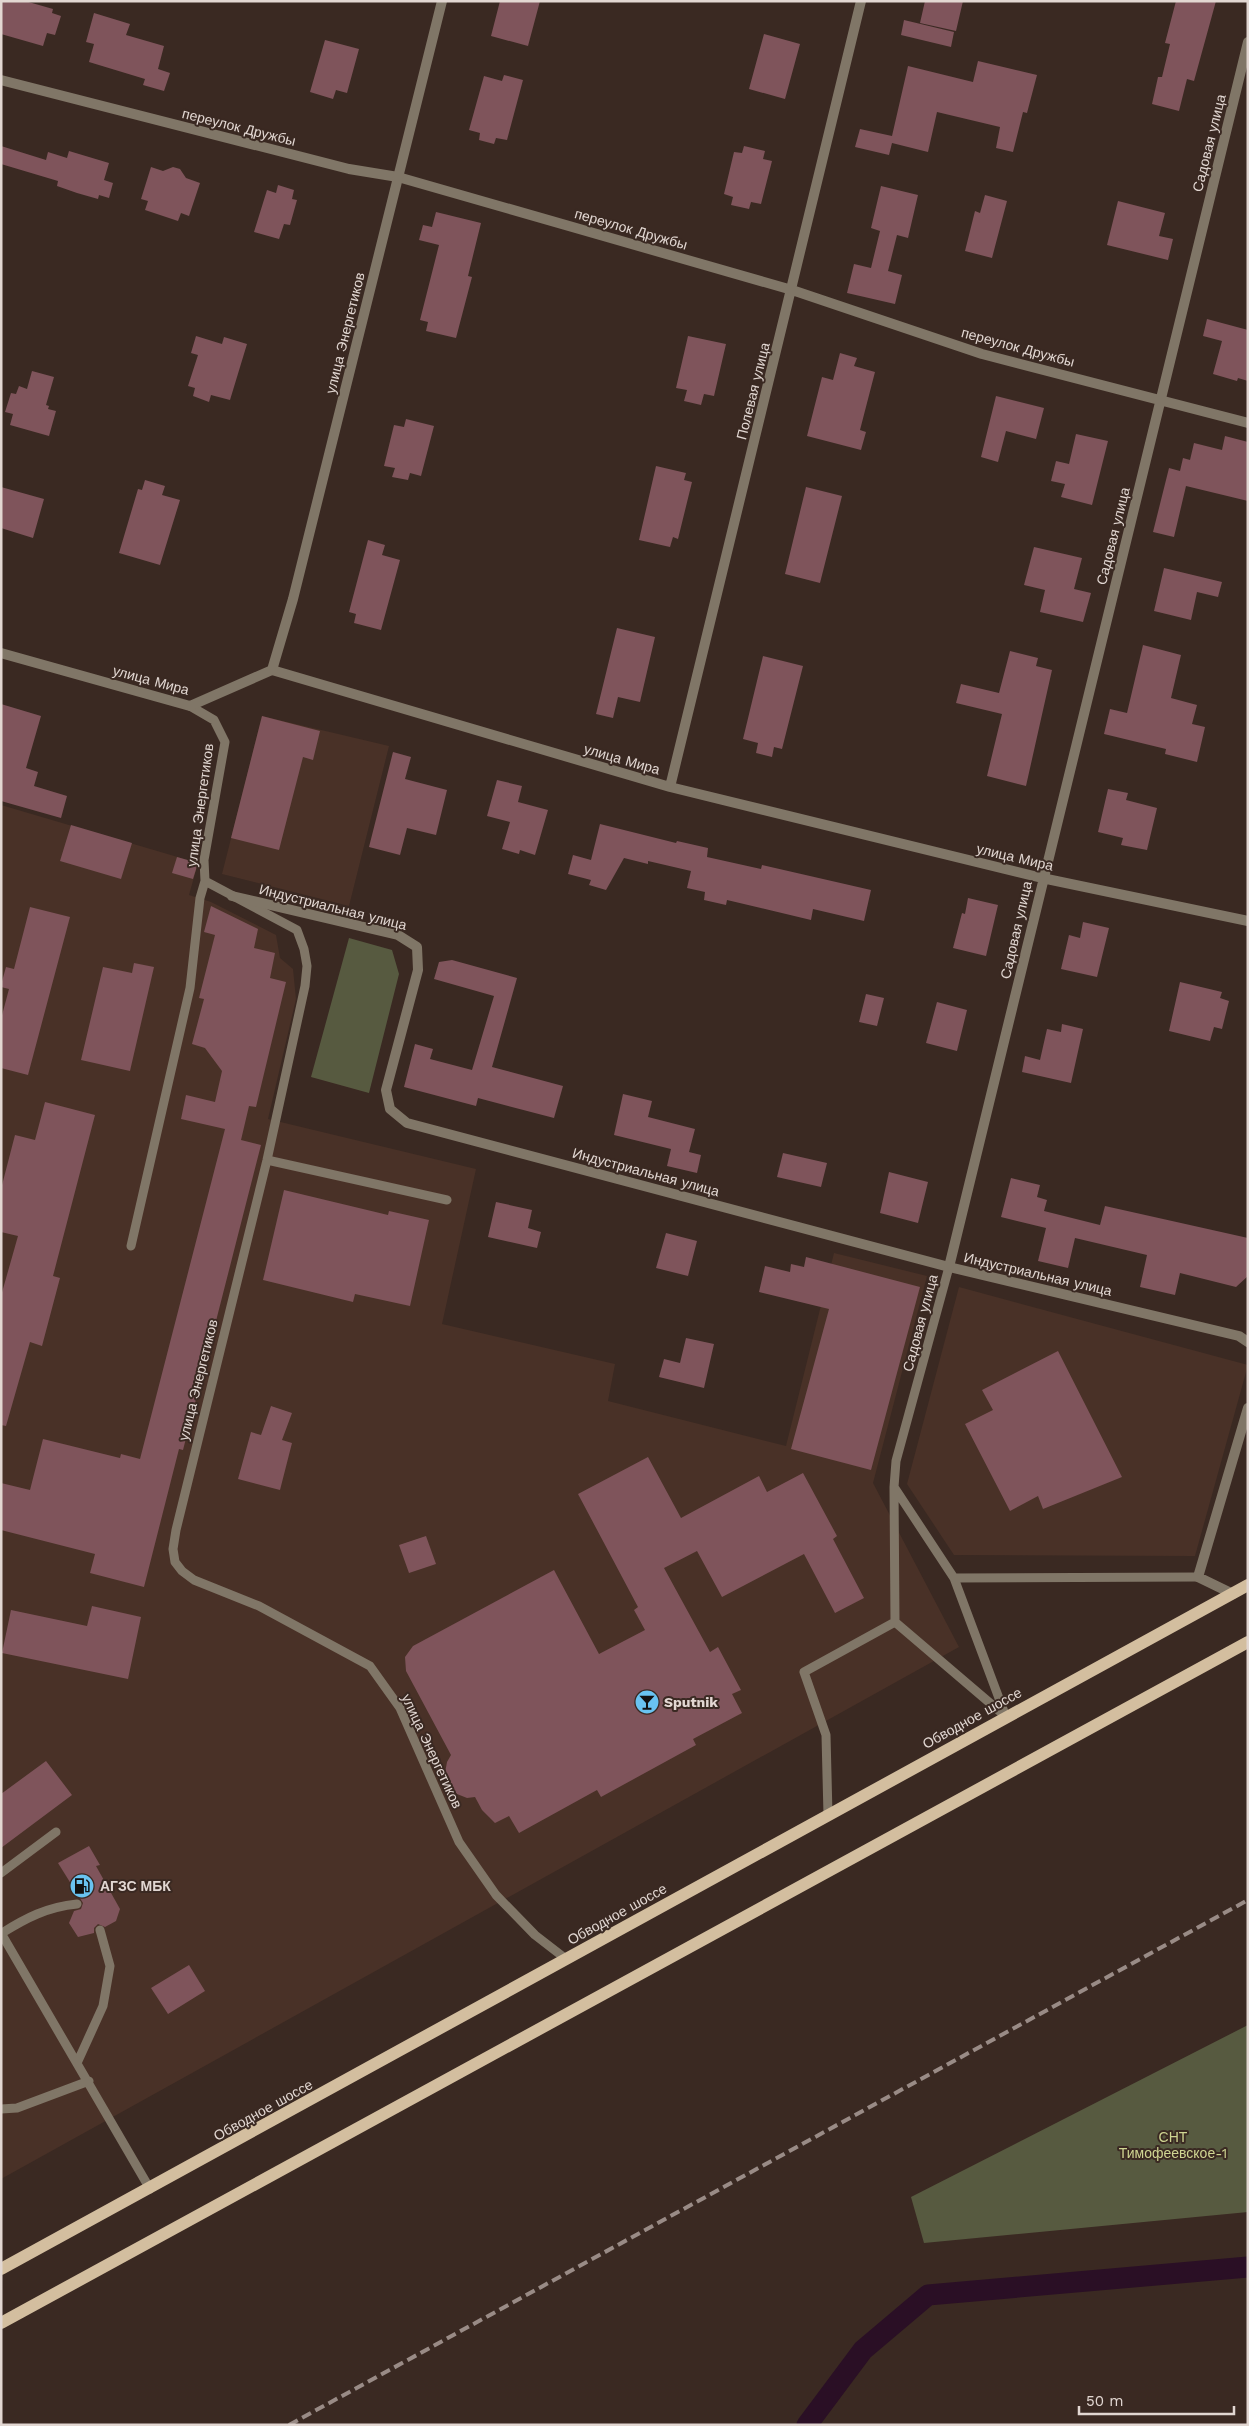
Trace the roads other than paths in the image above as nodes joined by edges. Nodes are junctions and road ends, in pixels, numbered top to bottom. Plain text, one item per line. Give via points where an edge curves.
1 (442, 1) edge
2 (861, 1) edge
3 (1247, 47) edge
4 (1, 80) edge
5 (398, 177) junction
6 (792, 290) junction
7 (1161, 399) junction
8 (1248, 423) edge
9 (1, 653) edge
10 (272, 670) junction
11 (190, 706) junction
12 (670, 787) junction
13 (1042, 878) junction
14 (205, 881) junction
15 (232, 896) junction
16 (1248, 921) edge
17 (267, 1160) junction
18 (447, 1200) dead end
19 (131, 1246) dead end
20 (949, 1267) junction
21 (1248, 1342) edge
22 (1248, 1408) edge
23 (894, 1487) junction
24 (1198, 1577) junction
25 (954, 1578) junction
26 (1248, 1585) edge
27 (1233, 1594) junction
28 (895, 1622) junction
29 (1248, 1642) edge
30 (1006, 1717) junction
31 (828, 1815) junction
32 (56, 1832) dead end
33 (1, 1873) edge
34 (77, 1904) dead end
35 (100, 1930) dead end
36 (2, 1933) edge
37 (566, 1959) junction
38 (78, 2061) junction
39 (89, 2081) junction
40 (1, 2109) edge
41 (150, 2189) junction
42 (1, 2269) edge
43 (1, 2323) edge

1 - 5 street, улица Энергетиков
2 - 6 street, Полевая улица
3 - 7 street, Садовая улица
4 - 5 street, переулок Дружбы via 349,169
5 - 6 street, переулок Дружбы
5 - 10 street, улица Энергетиков via 293,599
6 - 7 street, переулок Дружбы via 982,354
6 - 12 street, Полевая улица
7 - 8 street, переулок Дружбы
7 - 13 street, Садовая улица
9 - 11 street, улица Мира
10 - 11 street, улица Мира
10 - 12 street, улица Мира
11 - 14 lane, улица Энергетиков via 214,720 225,742 204,860
12 - 13 street, улица Мира
13 - 16 street, улица Мира
13 - 20 street, Садовая улица
14 - 15 lane, улица Энергетиков
14 - 19 lane via 200,898 190,988
15 - 17 lane, улица Энергетиков via 297,930 306,957 306,986
15 - 20 street, Индустриальная улица via 398,935 417,947 418,970 386,1090 390,1109 407,1123
17 - 18 lane
17 - 37 lane, улица Энергетиков via 176,1530 175,1562 194,1580 259,1606 370,1666 400,1708 459,1842 496,1894 535,1935
20 - 21 street, Индустриальная улица via 1239,1336
20 - 23 lane, Садовая улица via 896,1461
22 - 24 street
23 - 25 lane
23 - 28 lane, Садовая улица
24 - 25 lane
24 - 27 street
25 - 30 lane
26 - 27 main road, Обводное шоссе
27 - 30 main road, Обводное шоссе
28 - 30 lane
28 - 31 lane via 804,1672 826,1735
29 - 43 main road
30 - 31 main road, Обводное шоссе
31 - 37 main road, Обводное шоссе
32 - 33 lane
34 - 36 lane via 54,1907 28,1917
35 - 38 lane via 110,1966 103,2006
36 - 38 lane
37 - 41 main road, Обводное шоссе
38 - 39 lane
39 - 40 lane via 17,2108
39 - 41 lane
41 - 42 main road, Обводное шоссе

